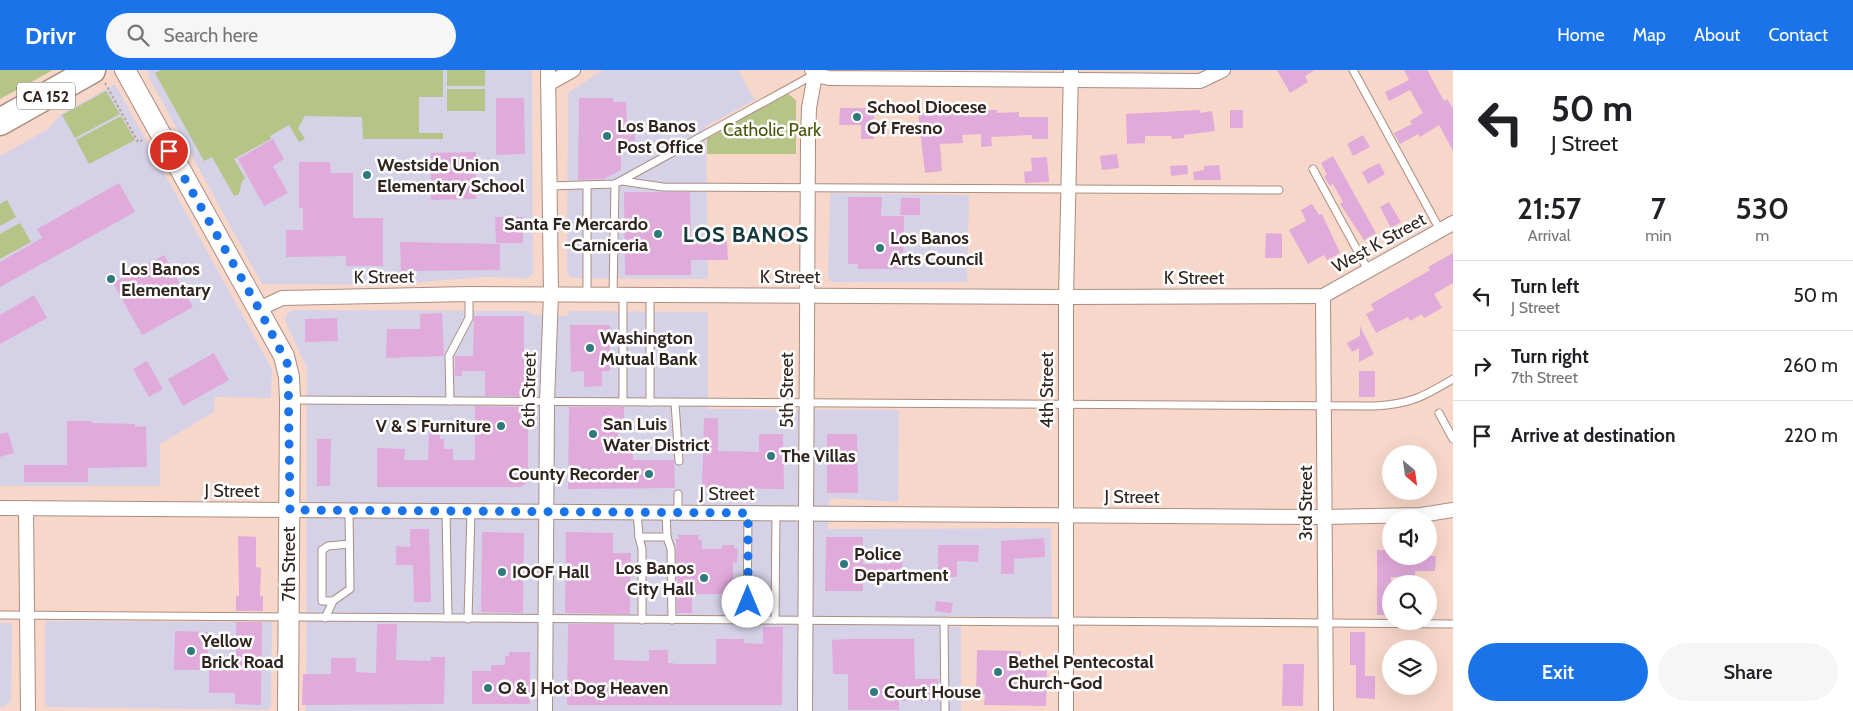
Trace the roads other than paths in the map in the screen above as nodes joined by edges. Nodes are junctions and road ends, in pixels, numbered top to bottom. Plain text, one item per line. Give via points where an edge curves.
1 (125, 70) edge
2 (548, 70) edge
3 (573, 70) edge
4 (1223, 70) edge
5 (1353, 70) edge
6 (817, 72) edge
7 (97, 74) edge
8 (1071, 75) edge
9 (548, 84) junction
10 (0, 122) edge
11 (1313, 170) dead end
12 (618, 182) junction
13 (587, 185) junction
14 (549, 186) junction
15 (808, 187) junction
16 (1070, 188) junction
17 (1279, 190) dead end
18 (1453, 222) edge
19 (1440, 230) junction
20 (1368, 270) junction
21 (470, 294) junction
22 (551, 294) junction
23 (587, 295) junction
24 (618, 295) junction
25 (650, 295) junction
26 (806, 296) junction
27 (1323, 296) junction
28 (1066, 298) junction
29 (259, 309) junction
30 (1453, 379) edge
31 (290, 400) junction
32 (450, 401) junction
33 (547, 402) junction
34 (623, 402) junction
35 (650, 402) junction
36 (675, 402) junction
37 (806, 403) junction
38 (1066, 405) junction
39 (1324, 407) junction
40 (1439, 413) dead end
41 (1453, 439) edge
42 (679, 461) dead end
43 (678, 494) dead end
44 (0, 508) edge
45 (26, 508) junction
46 (290, 510) junction
47 (349, 510) junction
48 (1453, 510) edge
49 (446, 511) junction
50 (471, 511) junction
51 (547, 512) junction
52 (637, 512) junction
53 (672, 512) junction
54 (748, 513) junction
55 (776, 513) junction
56 (805, 513) junction
57 (1065, 515) junction
58 (1324, 517) junction
59 (638, 537) junction
60 (667, 537) junction
61 (349, 544) junction
62 (333, 602) junction
63 (0, 615) edge
64 (28, 616) junction
65 (289, 617) junction
66 (325, 618) junction
67 (448, 618) junction
68 (468, 619) junction
69 (546, 620) junction
70 (642, 620) junction
71 (672, 620) junction
72 (747, 620) junction
73 (775, 620) junction
74 (805, 620) junction
75 (944, 622) junction
76 (1064, 622) junction
77 (1324, 624) junction
78 (1453, 624) edge
79 (28, 711) edge
80 (288, 711) edge
81 (545, 711) edge
82 (805, 711) edge
83 (945, 711) edge
84 (1066, 711) edge
85 (1326, 711) edge

1 - 29 street, 7th Street
2 - 9 street, 6th Street
3 - 9 street
4 - 8 street via 1200,81
5 - 19 lane
6 - 8 street via 829,78
6 - 12 lane
6 - 15 street, 5th Street via 809,108
7 - 10 highway, CA 152
8 - 16 street, 4th Street
9 - 14 street, 6th Street
11 - 20 lane
12 - 13 lane
12 - 15 lane via 662,187
12 - 24 lane
13 - 14 lane
13 - 23 lane
14 - 22 street, 6th Street
15 - 16 lane
15 - 26 street, 5th Street
16 - 17 lane
16 - 28 street, 4th Street
18 - 19 street, West K Street
19 - 20 street, West K Street
20 - 27 street, West K Street
21 - 22 street, K Street
21 - 29 street, K Street via 282,298
21 - 32 lane via 469,318 449,356
22 - 23 street, K Street
22 - 33 street, 6th Street
23 - 24 street, K Street
24 - 25 street, K Street
24 - 34 lane
25 - 26 street, K Street
25 - 35 lane
26 - 28 street, K Street
26 - 37 street, 5th Street
27 - 28 street, K Street
27 - 39 street, 3rd Street
28 - 38 street, 4th Street
29 - 31 street, 7th Street via 288,365
30 - 39 lane via 1422,397 1400,404
31 - 32 lane
31 - 46 street, 7th Street
32 - 33 lane
33 - 34 lane
33 - 51 street, 6th Street
34 - 35 lane
35 - 36 lane
36 - 37 lane
36 - 42 lane
37 - 38 lane
37 - 56 street, 5th Street
38 - 39 lane
38 - 57 street, 4th Street
39 - 58 street, 3rd Street
40 - 41 lane
43 - 53 lane
44 - 45 street, J Street
45 - 46 street, J Street
45 - 64 street
46 - 47 street, J Street
46 - 65 street, 7th Street
47 - 49 street, J Street
47 - 61 lane
48 - 58 street, J Street via 1421,515
49 - 50 street, J Street
49 - 67 lane
50 - 51 street, J Street
50 - 68 lane
51 - 52 street, J Street
51 - 69 street, 6th Street
52 - 53 street, J Street
52 - 59 lane
53 - 54 street, J Street
53 - 60 lane
54 - 55 street, J Street
54 - 72 lane
55 - 56 street, J Street
55 - 73 lane
56 - 57 street, J Street
56 - 74 street, 5th Street
57 - 58 street, J Street
57 - 76 street, 4th Street
58 - 77 street, 3rd Street
59 - 60 lane
59 - 70 lane via 642,549
60 - 71 lane via 671,549
61 - 62 lane via 350,589
61 - 62 lane via 328,546 322,550 322,601
62 - 66 lane
63 - 64 lane
64 - 65 lane
64 - 79 street
65 - 66 lane
65 - 80 street, 7th Street
66 - 67 lane
67 - 68 lane
68 - 69 lane
69 - 70 lane
69 - 81 street, 6th Street
70 - 71 lane
71 - 72 lane
72 - 73 lane
73 - 74 lane
74 - 75 lane
74 - 82 street, 5th Street
75 - 76 lane
75 - 83 lane
76 - 77 lane
76 - 84 street, 4th Street
77 - 78 lane
77 - 85 street, 3rd Street

